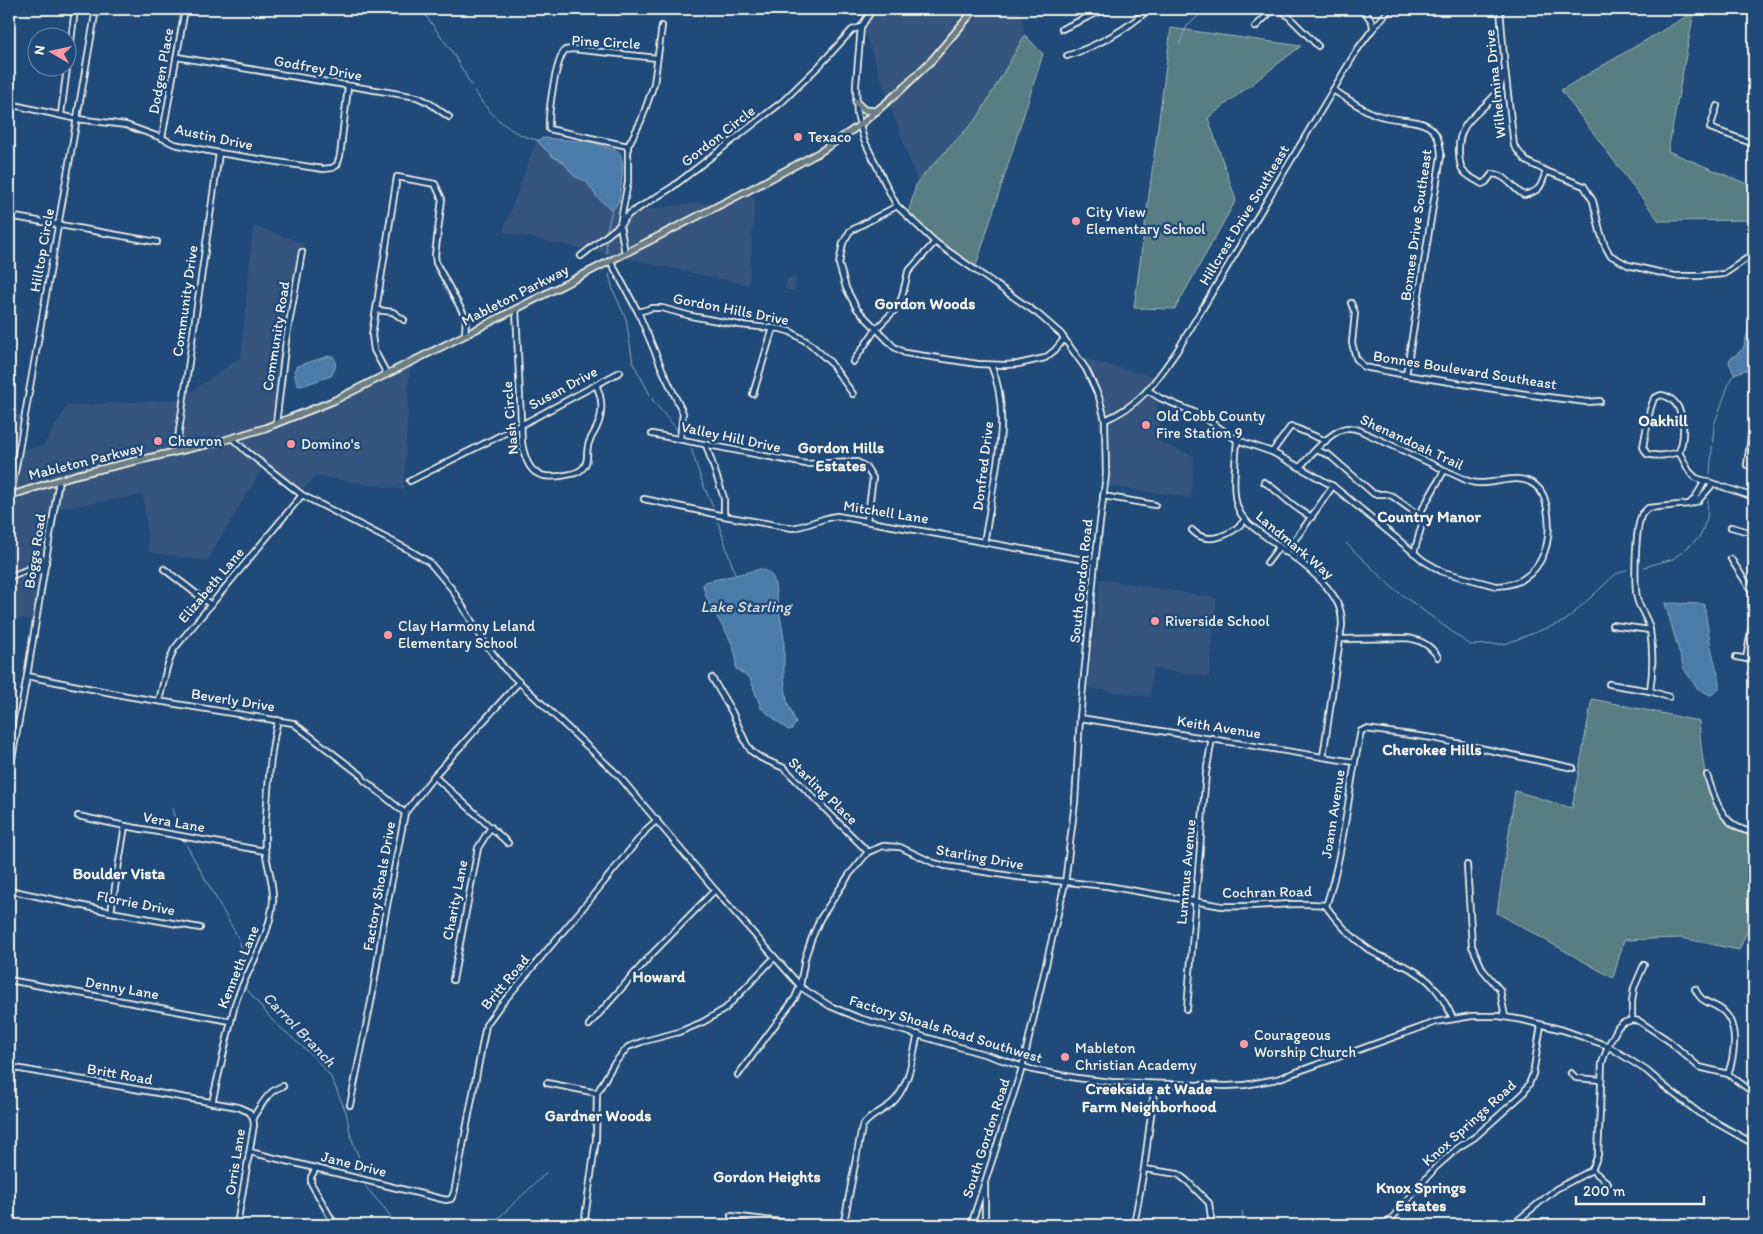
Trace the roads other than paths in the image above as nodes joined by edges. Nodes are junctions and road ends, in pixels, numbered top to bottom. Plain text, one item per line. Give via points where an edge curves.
1 (76, 9) edge
2 (96, 9) edge
3 (184, 9) edge
4 (860, 9) edge
5 (904, 9) edge
6 (962, 9) edge
7 (1105, 9) edge
8 (1149, 9) edge
9 (1274, 9) edge
10 (1282, 9) edge
11 (1363, 9) edge
12 (1390, 9) edge
13 (1500, 9) edge
14 (872, 10) edge
15 (891, 10) edge
16 (974, 10) edge
17 (662, 26) dead end
18 (861, 27) junction
19 (1256, 27) dead end
20 (1373, 27) junction
21 (73, 28) edge
22 (1062, 29) dead end
23 (1318, 46) dead end
24 (1067, 56) dead end
25 (177, 57) junction
26 (657, 58) junction
27 (1504, 69) junction
28 (66, 78) edge
29 (348, 86) junction
30 (1332, 90) junction
31 (856, 102) junction
32 (9, 104) edge
33 (1717, 106) dead end
34 (877, 111) junction
35 (61, 114) junction
36 (449, 117) dead end
37 (78, 119) junction
38 (860, 125) junction
39 (162, 138) junction
40 (1754, 144) edge
41 (628, 146) junction
42 (219, 153) junction
43 (1546, 171) junction
44 (897, 206) junction
45 (9, 216) edge
46 (620, 225) junction
47 (59, 226) junction
48 (157, 242) dead end
49 (935, 242) junction
50 (302, 252) dead end
51 (625, 252) junction
52 (1754, 255) edge
53 (580, 256) dead end
54 (610, 260) junction
55 (1351, 303) dead end
56 (516, 309) junction
57 (376, 310) junction
58 (638, 312) junction
59 (404, 320) dead end
60 (773, 328) junction
61 (876, 329) junction
62 (465, 335) junction
63 (1064, 340) junction
64 (853, 362) dead end
65 (991, 365) junction
66 (620, 372) dead end
67 (387, 374) junction
68 (1406, 375) junction
69 (596, 385) junction
70 (1149, 391) junction
71 (753, 394) dead end
72 (853, 394) dead end
73 (1600, 401) dead end
74 (1754, 415) edge
75 (1105, 420) junction
76 (276, 424) junction
77 (521, 425) junction
78 (652, 434) dead end
79 (232, 438) junction
80 (680, 438) junction
81 (1237, 440) junction
82 (1326, 441) junction
83 (706, 444) junction
84 (1316, 450) junction
85 (176, 452) junction
86 (1272, 452) junction
87 (1679, 452) junction
88 (1300, 467) junction
89 (1754, 467) edge
90 (1444, 471) junction
91 (59, 480) junction
92 (410, 481) dead end
93 (1705, 481) junction
94 (1264, 482) dead end
95 (1713, 484) junction
96 (1333, 486) junction
97 (10, 495) edge
98 (302, 495) junction
99 (1103, 496) junction
100 (1754, 498) edge
101 (644, 500) dead end
102 (1689, 504) junction
103 (1155, 505) dead end
104 (1419, 515) junction
105 (724, 516) junction
106 (1312, 517) junction
107 (1245, 520) junction
108 (867, 521) junction
109 (1731, 527) dead end
110 (1192, 530) dead end
111 (1754, 537) edge
112 (984, 542) junction
113 (1279, 548) junction
114 (1285, 552) junction
115 (1414, 552) junction
116 (1731, 559) dead end
117 (46, 562) junction
118 (1095, 562) junction
119 (1267, 563) dead end
120 (164, 569) dead end
121 (9, 577) edge
122 (1754, 592) edge
123 (1752, 600) dead end
124 (211, 605) junction
125 (1754, 615) edge
126 (1612, 625) dead end
127 (1650, 630) junction
128 (1340, 639) junction
129 (1438, 657) dead end
130 (1736, 657) dead end
131 (1746, 659) junction
132 (1754, 660) edge
133 (27, 676) junction
134 (712, 678) dead end
135 (518, 682) junction
136 (1609, 684) dead end
137 (1650, 691) junction
138 (1669, 696) dead end
139 (159, 701) junction
140 (1080, 718) junction
141 (278, 720) junction
142 (1212, 738) junction
143 (1323, 757) junction
144 (1354, 762) junction
145 (1573, 768) dead end
146 (9, 775) edge
147 (1707, 775) dead end
148 (434, 776) junction
149 (405, 812) junction
150 (78, 816) dead end
151 (657, 820) junction
152 (125, 826) junction
153 (491, 827) junction
154 (1754, 832) edge
155 (508, 843) dead end
156 (265, 851) junction
157 (868, 852) junction
158 (1467, 865) dead end
159 (1065, 883) junction
160 (9, 890) edge
161 (715, 890) junction
162 (1196, 903) junction
163 (1326, 906) junction
164 (111, 912) junction
165 (200, 928) dead end
166 (1754, 950) edge
167 (774, 958) junction
168 (1644, 965) dead end
169 (1754, 966) edge
170 (9, 980) edge
171 (453, 980) dead end
172 (800, 986) junction
173 (1695, 989) dead end
174 (1187, 1009) dead end
175 (1506, 1017) junction
176 (1453, 1018) junction
177 (1632, 1020) junction
178 (230, 1021) junction
179 (589, 1025) dead end
180 (1541, 1025) junction
181 (918, 1034) junction
182 (1608, 1046) junction
183 (9, 1067) edge
184 (1022, 1068) junction
185 (1571, 1073) dead end
186 (1728, 1074) junction
187 (738, 1076) dead end
188 (1601, 1080) junction
189 (547, 1083) dead end
190 (1155, 1084) junction
191 (283, 1086) dead end
192 (597, 1093) junction
193 (1754, 1093) edge
194 (212, 1103) junction
195 (350, 1104) dead end
196 (253, 1118) junction
197 (1754, 1144) edge
198 (250, 1152) junction
199 (316, 1168) junction
200 (1144, 1169) junction
201 (1592, 1170) junction
202 (985, 1177) junction
203 (1608, 1183) dead end
204 (451, 1199) joint
205 (731, 1216) dead end
206 (237, 1225) edge
207 (335, 1225) edge
208 (584, 1225) edge
209 (807, 1225) edge
210 (836, 1225) edge
211 (971, 1225) edge
212 (985, 1225) edge
213 (1134, 1225) edge
214 (1210, 1225) edge
215 (1386, 1225) edge
216 (1512, 1225) edge

1 - 21 street
2 - 37 street, Hilltop Circle
3 - 25 street, Dodgen Place
4 - 14 street
5 - 15 street
6 - 16 street
7 - 22 street
8 - 24 street via 1089,48
9 - 19 street
10 - 23 street
11 - 20 street
12 - 20 street, Hillcrest Drive Southeast
13 - 27 street, Wilhelmina Drive
14 - 15 street
14 - 18 street
16 - 34 main road, Mableton Parkway via 932,60
17 - 26 street
18 - 31 street, South Gordon Road
18 - 46 street, Gordon Circle via 852,30 782,102 671,188 630,214
20 - 30 street, Hillcrest Drive Southeast
25 - 29 street, Godfrey Drive
25 - 39 street, Dodgen Place
26 - 41 street via 654,84
26 - 41 street, Pine Circle via 573,49 565,50 560,62 548,118 549,129
27 - 43 street, Wilhelmina Drive via 1514,146 1526,161
27 - 43 street via 1499,90 1474,114 1460,134 1460,168 1482,184 1492,174 1498,174 1524,195 1540,188
28 - 35 street
29 - 36 street, Godfrey Drive via 418,97
29 - 42 street, Austin Drive via 340,156 335,166 323,169
30 - 68 street, Bonnes Drive Southeast via 1378,115 1429,126 1441,145
30 - 70 street, Hillcrest Drive Southeast via 1186,336
31 - 34 main road via 864,110
31 - 38 street, South Gordon Road
32 - 35 street, Austin Drive
33 - 40 street via 1710,128
34 - 38 main road, Mableton Parkway
35 - 37 street, Austin Drive
37 - 39 street, Austin Drive via 126,125
37 - 47 street, Hilltop Circle
38 - 44 street, South Gordon Road via 867,147
38 - 51 main road, Mableton Parkway via 797,165
39 - 42 street, Austin Drive via 174,144
41 - 46 street via 628,182
42 - 85 street, Community Drive
43 - 52 street, Wilhelmina Drive via 1584,186 1593,201 1610,255 1628,265 1675,276 1724,274
44 - 49 street, South Gordon Road
44 - 61 street via 850,231 840,252 839,264 850,298
45 - 47 street
46 - 51 street
46 - 53 street, Gordon Circle
47 - 48 street
47 - 97 street, Hilltop Circle
49 - 61 street via 908,272 897,308
49 - 63 street, South Gordon Road via 1038,314
50 - 76 street, Community Road via 286,340
51 - 54 main road, Mableton Parkway
54 - 56 main road, Mableton Parkway
54 - 58 street
55 - 68 street, Bonnes Boulevard Southeast via 1355,313 1352,344 1356,358 1364,367
56 - 62 main road, Mableton Parkway
56 - 77 street, Nash Circle
57 - 59 street via 393,312
57 - 62 street via 397,177 434,184 442,199 436,262 467,321
57 - 67 street via 372,340
58 - 60 street, Gordon Hills Drive via 662,308
58 - 80 street via 683,413
60 - 71 street
60 - 72 street, Gordon Hills Drive via 791,332 809,343 830,362
61 - 64 street
61 - 65 street via 904,353
62 - 67 main road, Mableton Parkway
63 - 65 street via 1045,358
63 - 75 street, South Gordon Road via 1086,369
65 - 112 street, Donfred Drive via 999,393 1002,424
66 - 69 street, Susan Drive
67 - 76 main road, Mableton Parkway
68 - 73 street, Bonnes Boulevard Southeast via 1587,402
69 - 77 street, Susan Drive
69 - 77 street, Nash Circle via 602,398 600,414 588,445 586,464 578,472 554,477 539,475 532,470 526,461
70 - 75 street, Hillcrest Drive Southeast via 1135,404
70 - 81 street, Shenandoah Trail via 1200,415
74 - 89 street via 1747,465
75 - 99 street, South Gordon Road via 1107,460
76 - 79 main road, Mableton Parkway
77 - 92 street, Susan Drive
78 - 80 street, Valley Hill Drive
79 - 85 main road, Mableton Parkway
79 - 98 street, Factory Shoals Road Southwest
80 - 83 street, Valley Hill Drive
81 - 86 street, Shenandoah Trail
81 - 107 street, Landmark Way via 1235,490 1237,507
82 - 84 street, Shenandoah Trail
82 - 86 street via 1291,426
82 - 90 street, Shenandoah Trail via 1350,427
83 - 105 street via 724,498
83 - 108 street, Valley Hill Drive via 806,464 861,463 872,478
84 - 88 street, Shenandoah Trail
84 - 104 street via 1329,455 1366,489 1374,494 1392,496
85 - 91 main road, Mableton Parkway
86 - 88 street, Shenandoah Trail
87 - 87 street via 1683,415 1667,396 1661,395 1654,398 1643,447 1647,454 1653,456
87 - 93 street via 1692,475
88 - 96 street, Shenandoah Trail
90 - 104 street
90 - 115 street, Shenandoah Trail via 1480,483 1522,479 1535,485 1544,496 1548,517 1544,554 1530,575 1520,581 1496,586 1444,572
91 - 97 main road, Mableton Parkway
91 - 117 street, Boggs Road
93 - 95 street
93 - 102 street
94 - 106 street
95 - 100 street
95 - 102 street via 1698,500
96 - 106 street
96 - 115 street, Shenandoah Trail
98 - 124 street, Elizabeth Lane
98 - 135 street, Factory Shoals Road Southwest via 429,562 452,589 495,657
99 - 103 street
99 - 118 street, South Gordon Road
101 - 105 street, Mitchell Lane
102 - 127 street via 1648,508 1642,514 1637,539 1637,598
104 - 115 street via 1422,524
105 - 108 street, Mitchell Lane via 792,528 837,516
106 - 114 street
107 - 110 street via 1225,535 1206,538
107 - 113 street, Landmark Way
108 - 112 street, Mitchell Lane
109 - 111 street via 1749,532
112 - 118 street, Mitchell Lane
113 - 114 street, Landmark Way
113 - 119 street
114 - 128 street, Landmark Way via 1319,578 1337,601 1341,611
116 - 122 street
117 - 121 street
117 - 133 street, Boggs Road
118 - 140 street, South Gordon Road
120 - 124 street
122 - 123 street
124 - 139 street, Elizabeth Lane via 170,657
125 - 131 street
126 - 127 street
127 - 137 street
128 - 129 street via 1406,638 1424,642
128 - 143 street, Landmark Way
130 - 131 street
131 - 132 street
133 - 139 street, Beverly Drive
133 - 146 street, Boggs Road
134 - 157 street, Starling Place via 751,751 784,768
135 - 148 street, Factory Shoals Drive
135 - 151 street, Factory Shoals Road Southwest via 619,776
136 - 137 street
137 - 138 street
139 - 141 street, Beverly Drive
140 - 142 street, Keith Avenue
140 - 159 street, South Gordon Road via 1075,802
141 - 149 street, Beverly Drive via 293,723 322,744
141 - 156 street, Kenneth Lane via 269,772
142 - 143 street, Keith Avenue
142 - 162 street, Lummus Avenue via 1206,773
143 - 144 street, Keith Avenue
144 - 145 street, Joann Avenue via 1361,731 1366,729 1433,738
144 - 163 street, Joann Avenue via 1336,876
147 - 154 street via 1720,810 1730,824
148 - 149 street, Factory Shoals Drive
148 - 153 street
149 - 195 street, Factory Shoals Drive
150 - 152 street, Vera Lane
151 - 161 street, Factory Shoals Road Southwest
151 - 204 street, Britt Road via 486,1025
152 - 156 street, Vera Lane
152 - 164 street
153 - 155 street
153 - 171 street, Charity Lane via 478,848
156 - 178 street, Kenneth Lane via 273,893 270,919 260,950 240,988
157 - 159 street, Starling Drive via 894,846 946,866
157 - 172 street via 840,888 815,930
158 - 175 street via 1472,946 1483,970 1500,990
159 - 162 street, Cochran Road via 1107,886
159 - 184 street, South Gordon Road
160 - 164 street, Florrie Drive
161 - 167 street, Factory Shoals Road Southwest
161 - 179 street
162 - 163 street, Cochran Road via 1237,907 1295,903
162 - 174 street, Lummus Avenue
163 - 176 street, Cochran Road via 1330,914 1369,950 1424,977 1443,997
164 - 165 street, Florrie Drive
166 - 169 street
167 - 172 street, Factory Shoals Road Southwest
167 - 192 street via 739,996 718,1013 679,1032 628,1047
168 - 177 street via 1634,988
170 - 178 street, Denny Lane
172 - 181 street, Factory Shoals Road Southwest via 830,1006
172 - 187 street via 795,998
173 - 186 street via 1699,998 1724,1012 1730,1020 1734,1057
175 - 176 street, Factory Shoals Road Southwest
175 - 180 street, Factory Shoals Road Southwest
176 - 190 street, Factory Shoals Road Southwest via 1262,1082 1227,1086
177 - 182 street via 1618,1027
177 - 186 street via 1639,1021 1669,1041 1699,1067
178 - 194 street, Kenneth Lane
180 - 182 street, Factory Shoals Road Southwest
180 - 215 street, Knox Springs Road via 1533,1074 1523,1094 1436,1168
181 - 184 street, Factory Shoals Road Southwest
181 - 210 street via 902,1092 884,1110 864,1121 845,1217
182 - 188 street
182 - 197 street, Factory Shoals Road Southwest via 1647,1071 1699,1113
183 - 194 street, Britt Road
184 - 190 street, Factory Shoals Road Southwest via 1077,1078
184 - 202 street, South Gordon Road
185 - 188 street via 1576,1078
186 - 193 street
188 - 201 street via 1598,1155
189 - 192 street
190 - 200 street
191 - 196 street, Orris Lane via 275,1088
192 - 208 street via 596,1139
194 - 196 street, Britt Road via 238,1107
196 - 198 street, Orris Lane
198 - 199 street, Jane Drive
198 - 206 street, Orris Lane
199 - 204 street, Jane Drive
199 - 207 street via 311,1183
200 - 213 street
200 - 214 street via 1178,1174 1187,1181 1209,1203
201 - 203 street
201 - 216 street via 1556,1190
202 - 211 street, South Gordon Road
202 - 212 street
205 - 209 street

